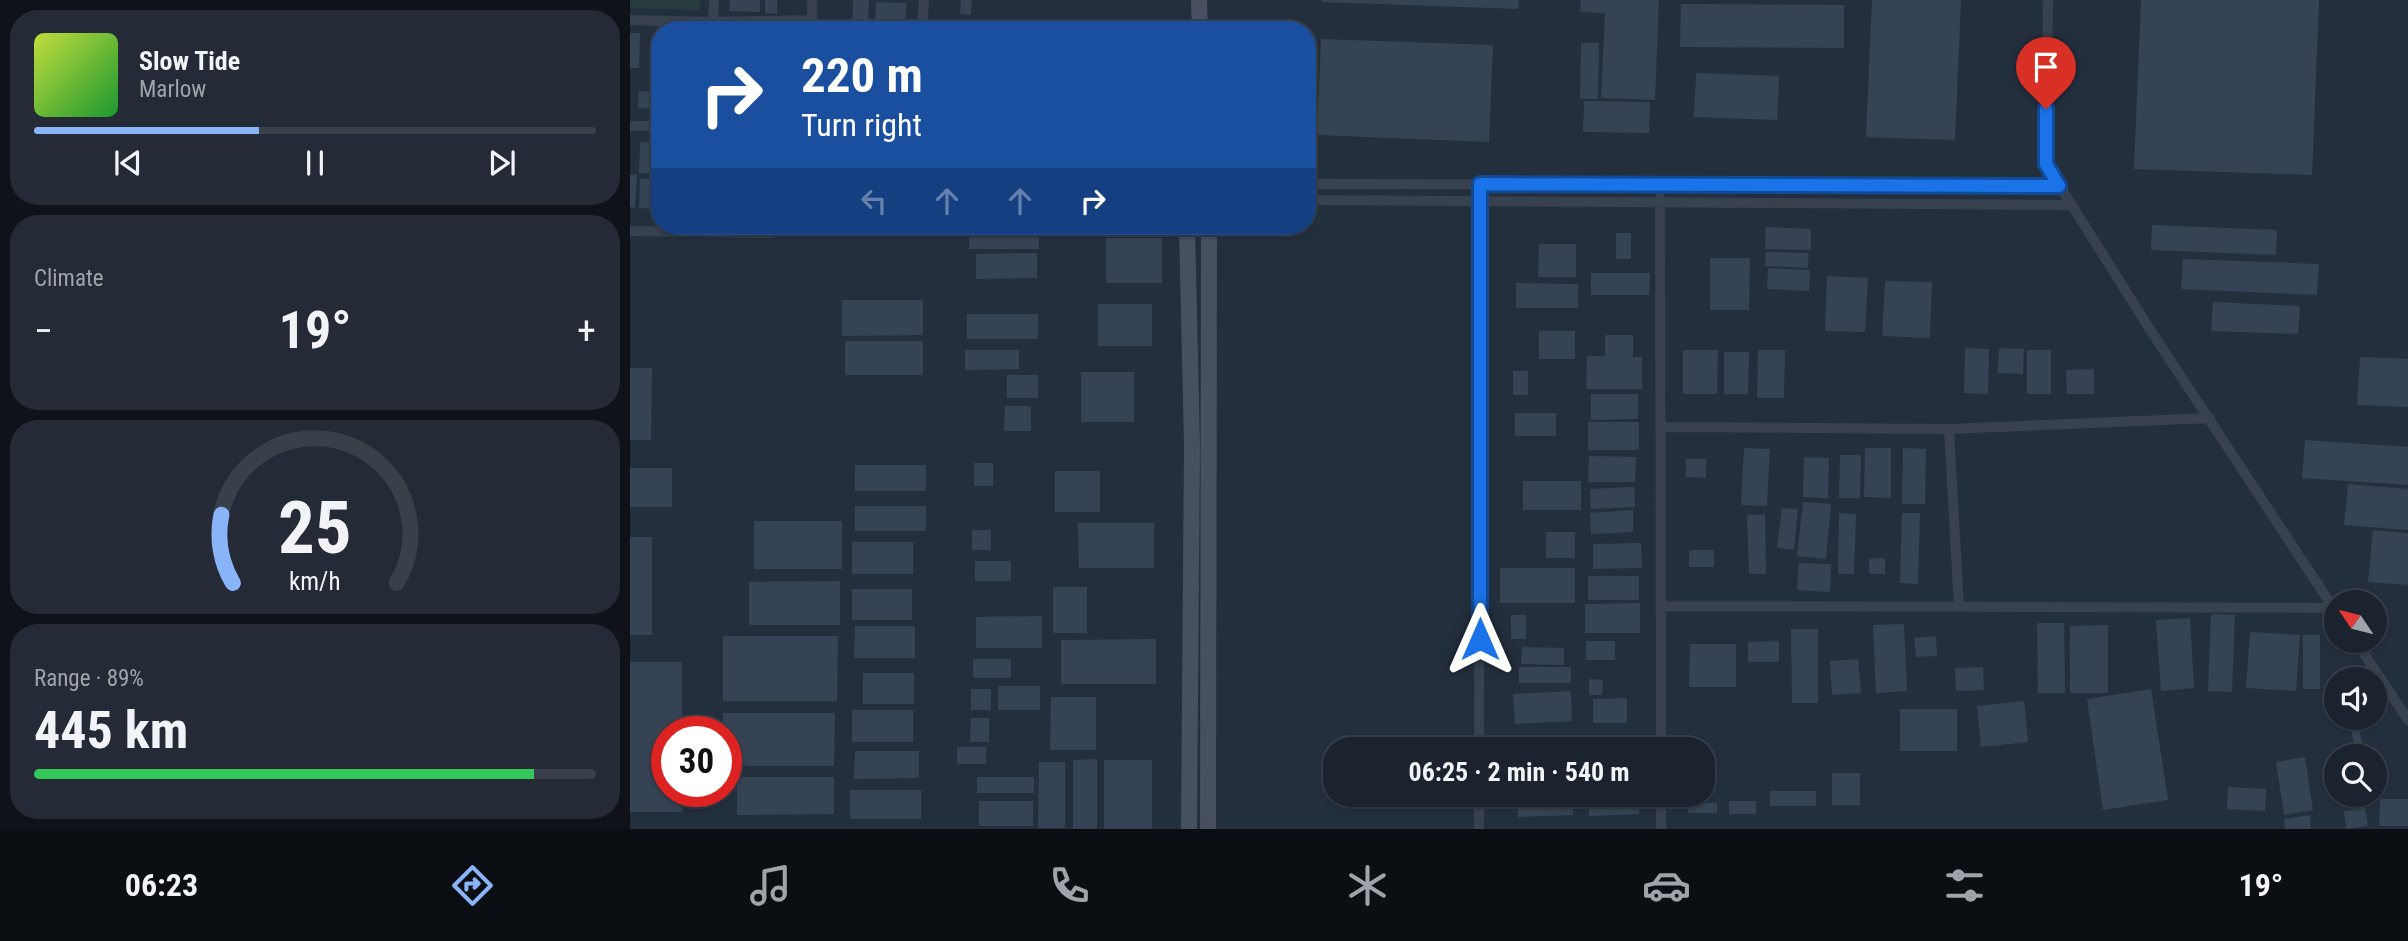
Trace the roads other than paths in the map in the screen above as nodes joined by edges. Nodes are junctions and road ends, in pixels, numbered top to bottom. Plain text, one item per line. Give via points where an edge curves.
1 (714, 0) edge
2 (812, 0) edge
3 (923, 0) edge
4 (1199, 0) edge
5 (2048, 0) edge
6 (630, 20) edge
7 (672, 21) edge
8 (713, 21) edge
9 (812, 21) edge
10 (922, 21) edge
11 (1198, 21) edge
12 (630, 126) edge
13 (651, 126) edge
14 (1316, 184) edge
15 (1480, 184) junction
16 (1660, 184) junction
17 (2059, 186) junction
18 (1316, 200) edge
19 (1480, 201) junction
20 (1660, 202) junction
21 (2071, 205) junction
22 (630, 231) edge
23 (651, 231) edge
24 (1187, 235) edge
25 (1209, 235) edge
26 (2210, 418) junction
27 (1661, 427) junction
28 (1949, 429) junction
29 (2324, 593) edge
30 (1661, 606) junction
31 (1959, 607) junction
32 (2324, 610) edge
33 (2364, 653) edge
34 (2408, 720) edge
35 (1479, 737) edge
36 (1661, 737) edge
37 (1479, 807) edge
38 (1661, 807) edge
39 (1189, 829) edge
40 (1208, 829) edge
41 (1479, 829) edge
42 (1661, 829) edge

1 - 8 street
2 - 9 street
3 - 10 street
4 - 11 street
5 - 17 street via 2046,164
6 - 7 street
12 - 13 street
14 - 15 street
15 - 16 street
15 - 19 street
16 - 17 street
16 - 20 street
17 - 21 street
18 - 19 street
19 - 20 street
19 - 35 street
20 - 21 street
20 - 27 street
21 - 26 street
22 - 23 street
24 - 39 street via 1192,444
25 - 40 street
26 - 28 street
26 - 29 street
27 - 28 street
27 - 30 street
28 - 31 street
30 - 31 street
30 - 36 street
31 - 32 street
33 - 34 street
37 - 41 street
38 - 42 street

